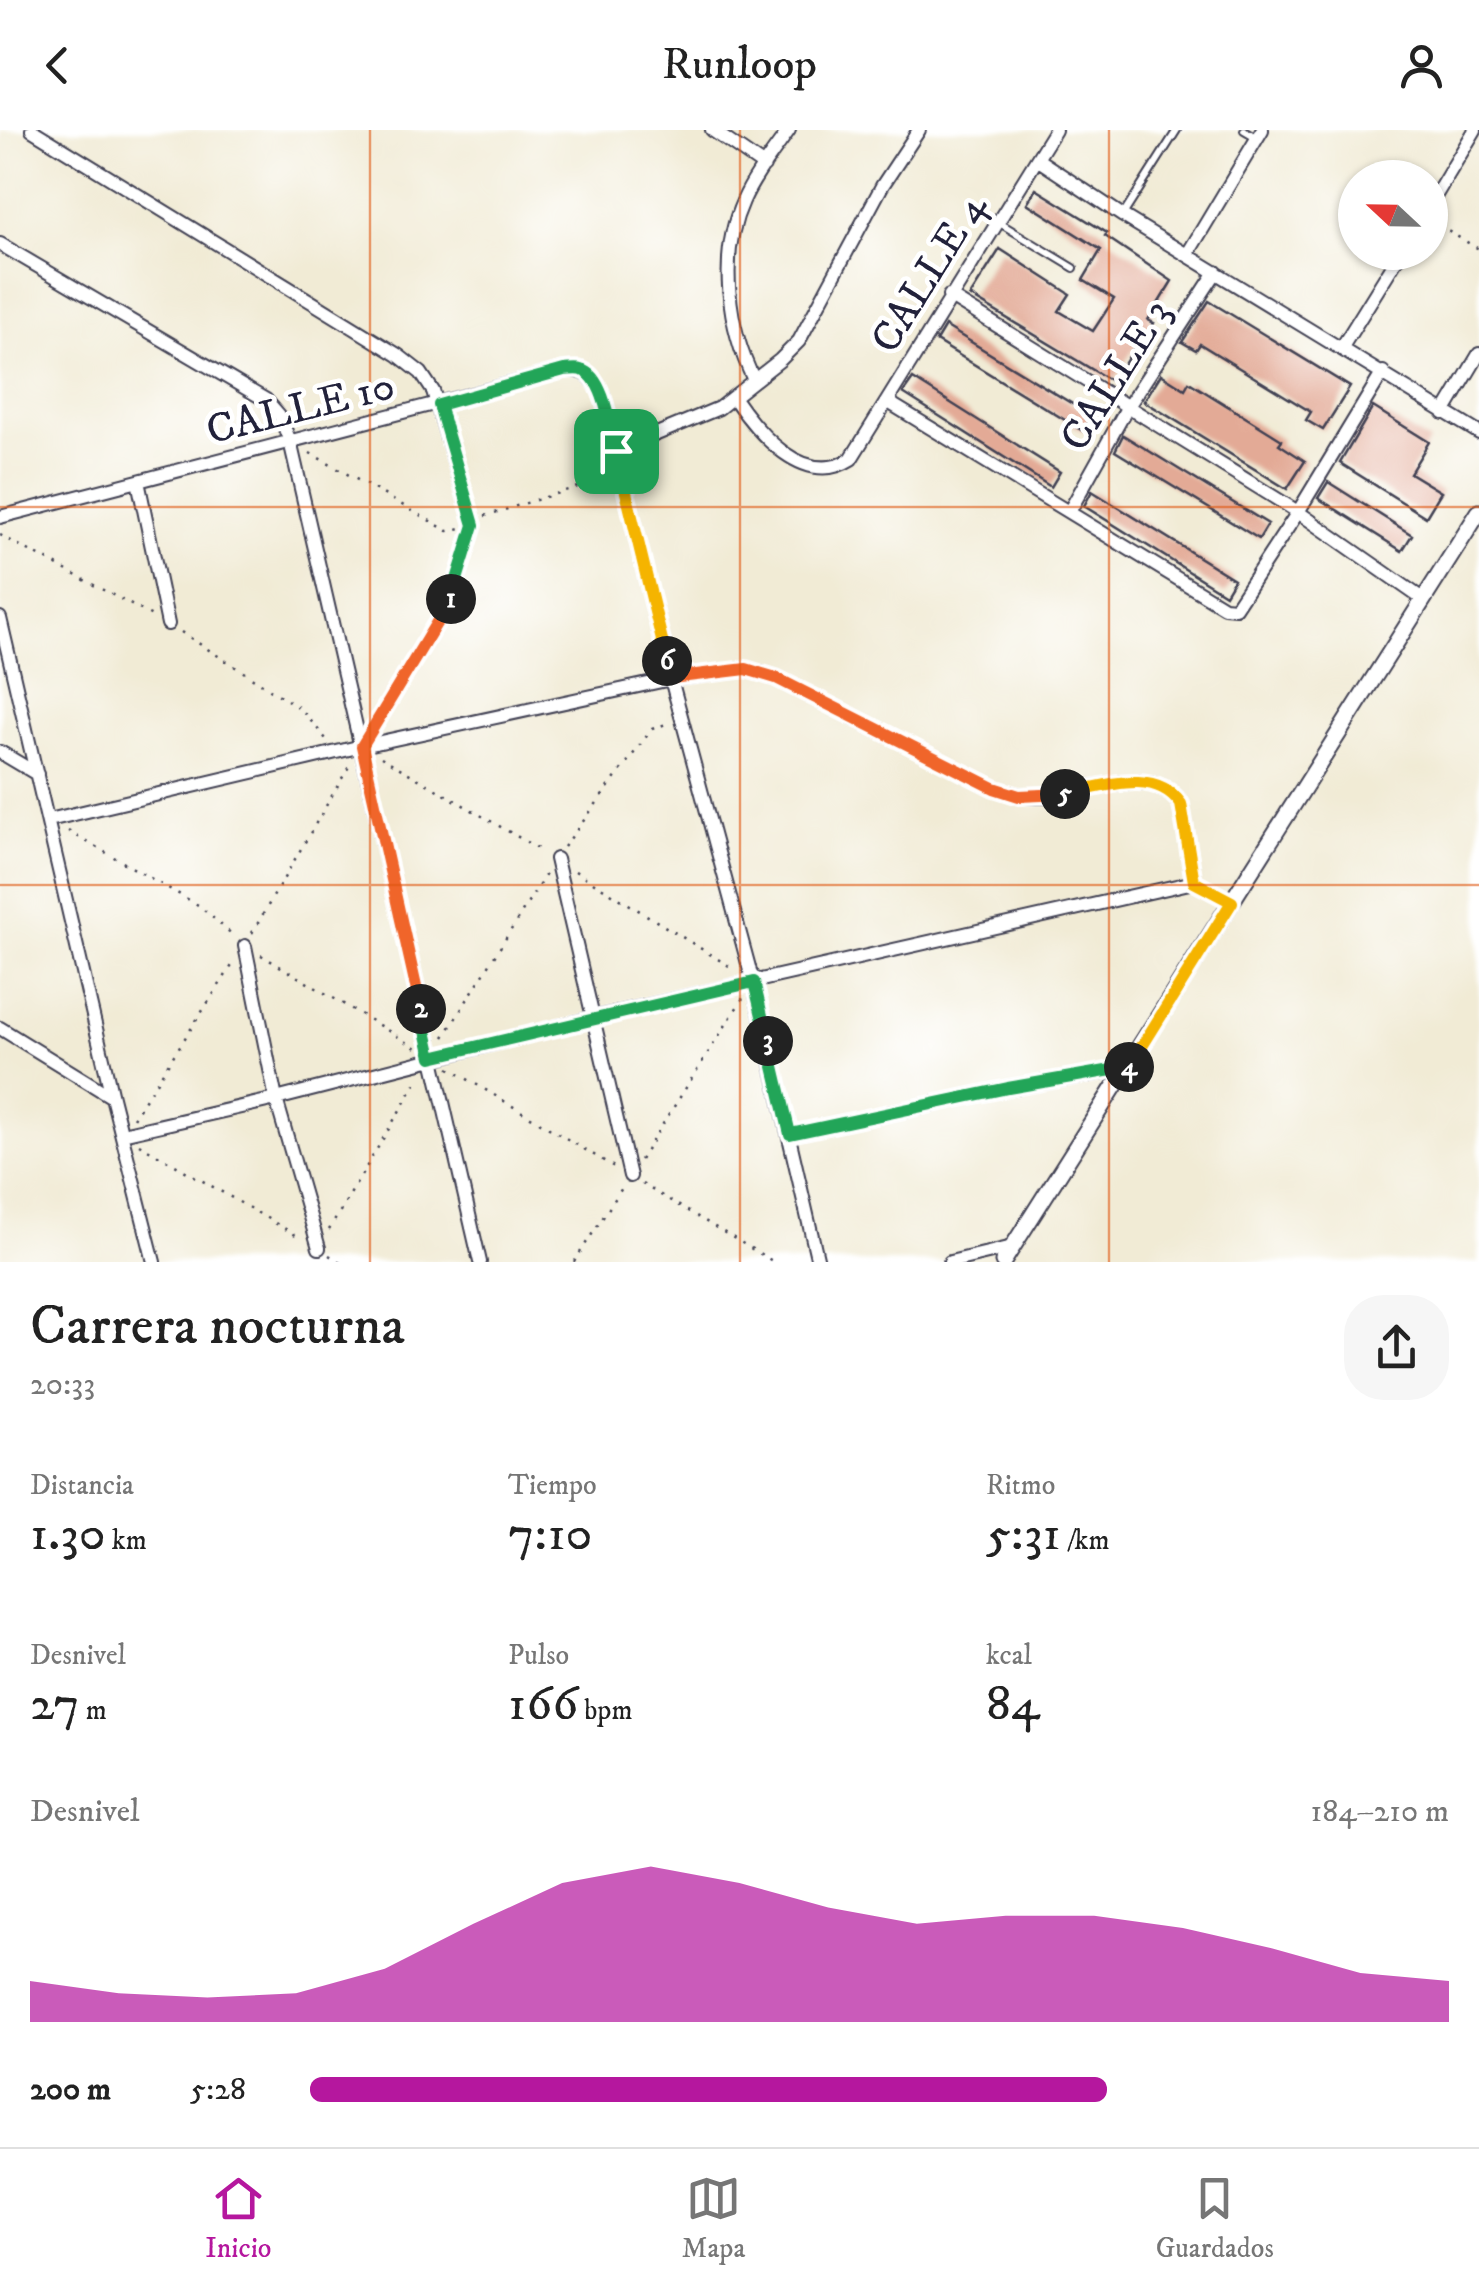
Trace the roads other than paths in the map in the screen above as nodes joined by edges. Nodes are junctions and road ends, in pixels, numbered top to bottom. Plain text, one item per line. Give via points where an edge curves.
1 (32, 130) edge
2 (712, 130) edge
3 (789, 130) edge
4 (918, 130) edge
5 (1054, 130) edge
6 (1177, 130) edge
7 (1244, 130) edge
8 (1475, 130) edge
9 (1260, 134) edge
10 (1037, 159) junction
11 (764, 166) junction
12 (1448, 174) edge
13 (1123, 216) junction
14 (997, 222) junction
15 (0, 244) edge
16 (1187, 255) junction
17 (1074, 268) dead end
18 (1390, 270) edge
19 (1216, 272) junction
20 (949, 296) junction
21 (1342, 347) junction
22 (1479, 354) edge
23 (1384, 372) junction
24 (754, 380) junction
25 (734, 398) junction
26 (888, 398) junction
27 (439, 405) junction
28 (1127, 408) junction
29 (1444, 413) junction
30 (1479, 433) edge
31 (290, 441) junction
32 (616, 451) junction
33 (138, 481) junction
34 (1069, 512) junction
35 (1298, 512) junction
36 (1479, 512) edge
37 (0, 517) edge
38 (474, 525) road end
39 (1424, 600) junction
40 (0, 618) edge
41 (168, 624) road end
42 (671, 678) junction
43 (362, 746) junction
44 (0, 752) edge
45 (37, 774) junction
46 (49, 820) junction
47 (556, 859) road end
48 (1194, 882) junction
49 (1232, 902) junction
50 (245, 946) road end
51 (754, 982) junction
52 (594, 1018) junction
53 (0, 1028) edge
54 (432, 1057) junction
55 (1128, 1068) junction
56 (112, 1097) junction
57 (276, 1099) junction
58 (122, 1134) junction
59 (790, 1134) junction
60 (630, 1176) road end
61 (1013, 1247) junction
62 (319, 1248) road end
63 (154, 1262) edge
64 (480, 1262) edge
65 (818, 1262) edge
66 (950, 1262) edge
67 (1003, 1262) edge

1 - 27 street via 398,355 421,374
2 - 11 street
3 - 11 street
4 - 24 street via 800,341
5 - 10 street, CALLE 4
6 - 13 lane
7 - 9 lane
8 - 12 street
9 - 16 street, CALLE 3
10 - 13 street
10 - 14 street, CALLE 4
11 - 24 street via 732,232 728,268 736,337
13 - 16 street
14 - 17 lane
14 - 20 street, CALLE 4
15 - 31 street via 266,400
16 - 19 street
18 - 21 street
19 - 21 street
19 - 28 street, CALLE 3
20 - 26 street, CALLE 4
20 - 28 street
21 - 23 street
22 - 29 street
23 - 29 street
23 - 35 street
24 - 25 street
25 - 26 street, CALLE 4 via 784,454 833,466 858,450
25 - 32 street
26 - 34 street
27 - 31 street, CALLE 10
27 - 32 street, CALLE 10 via 582,370 603,396
27 - 38 street
28 - 34 street, CALLE 3
28 - 35 street
29 - 30 street
31 - 33 street, CALLE 10
31 - 43 street
32 - 42 street
33 - 37 street, CALLE 10
33 - 41 street
34 - 35 street via 1235,608
35 - 39 street
36 - 39 street
39 - 49 street
40 - 45 street
42 - 43 street
42 - 48 street via 746,669 776,678 1019,796 1156,782 1181,804
42 - 51 street
43 - 46 street
43 - 54 street
44 - 45 street
45 - 46 street
46 - 56 street
47 - 52 street
48 - 49 street
48 - 51 street
49 - 55 street
50 - 57 street
51 - 52 street
51 - 59 street
52 - 54 street
52 - 60 street
53 - 56 street
54 - 57 street
54 - 64 street
55 - 59 street
55 - 61 street
56 - 58 street
57 - 58 street
57 - 62 street
58 - 63 street
59 - 65 street
61 - 66 street
61 - 67 street

